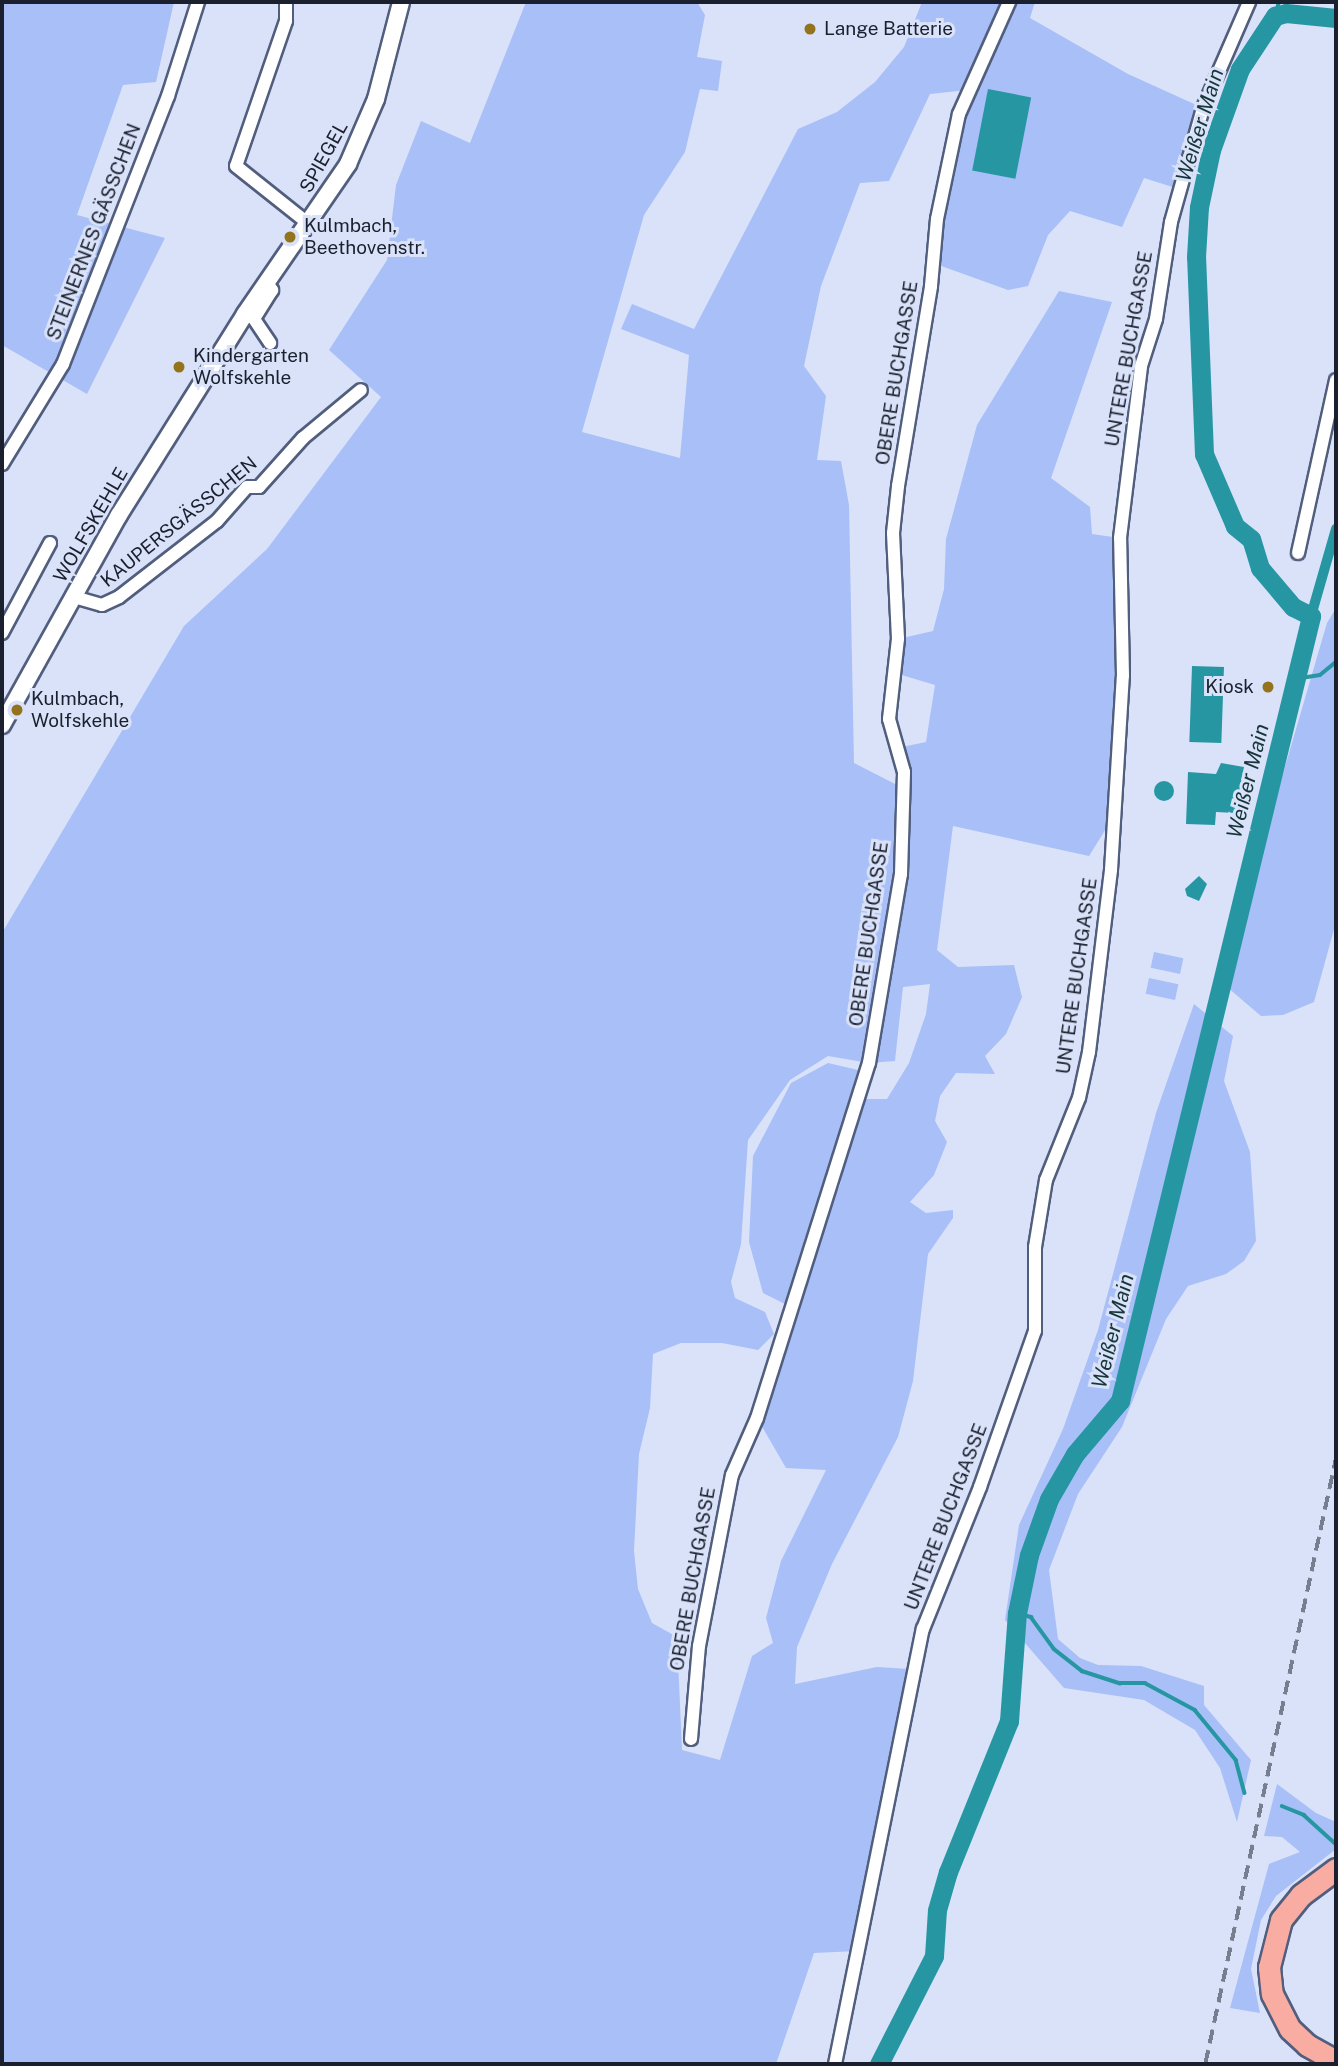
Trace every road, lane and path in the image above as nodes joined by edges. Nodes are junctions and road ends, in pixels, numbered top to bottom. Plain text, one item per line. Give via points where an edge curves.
1 (198, 2) edge
2 (286, 2) edge
3 (401, 2) edge
4 (1009, 2) edge
5 (1250, 2) edge
6 (309, 224) junction
7 (267, 283) junction
8 (270, 342) dead end
9 (223, 349) joint
10 (1336, 380) edge
11 (361, 390) dead end
12 (2, 464) edge
13 (50, 543) dead end
14 (1298, 553) dead end
15 (74, 597) junction
16 (2, 633) edge
17 (2, 724) edge
18 (691, 1739) dead end
19 (1336, 1869) edge
20 (1336, 1885) edge
21 (1301, 1895) junction
22 (1336, 2061) edge
23 (835, 2064) edge

1 - 12 street, STEINERNES GÄSSCHEN via 168,96 63,364
2 - 6 street via 286,21 236,166
3 - 6 street, SPIEGEL via 388,62 363,133
4 - 18 street, OBERE BUCHGASSE via 959,114 937,219 929,300 898,486 893,533 898,639 889,719 904,772 902,862 869,1063 757,1418 732,1475 699,1646
5 - 23 street, UNTERE BUCHGASSE via 1203,107 1174,211 1156,320 1141,366 1120,538 1122,676 1111,870 1089,1052 1079,1098 1044,1193 1035,1247 1035,1331 923,1629
6 - 7 street, SPIEGEL
7 - 8 street via 272,290 254,319
7 - 9 street, SPIEGEL
9 - 15 street, WOLFSKEHLE via 119,515
10 - 14 street
11 - 15 street, KAUPERSGÄSSCHEN via 303,438 259,487 247,487 217,521 119,597 102,605
13 - 16 street
15 - 17 street, WOLFSKEHLE
19 - 21 highway
20 - 21 highway
21 - 22 highway via 1273,1939 1272,1994 1290,2029

